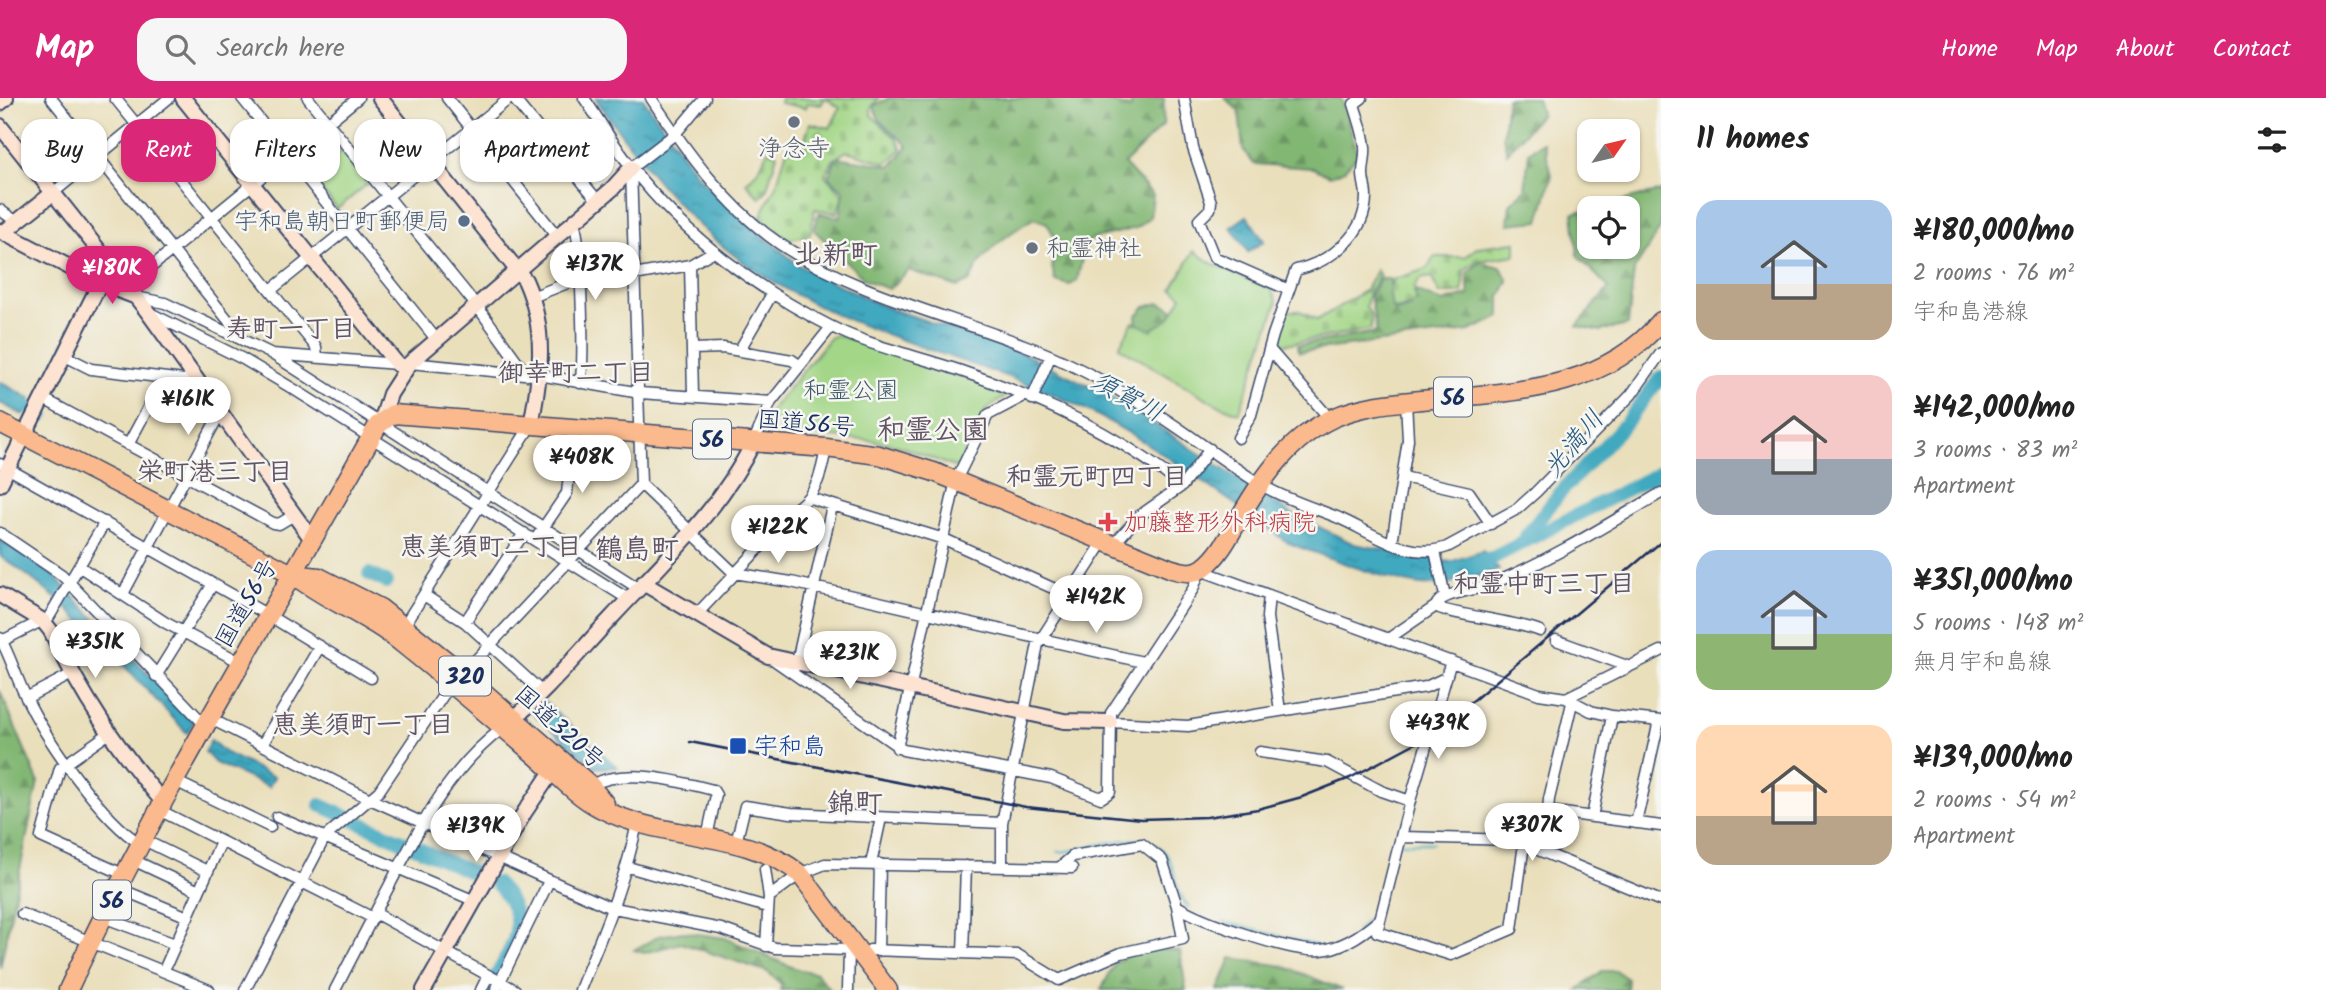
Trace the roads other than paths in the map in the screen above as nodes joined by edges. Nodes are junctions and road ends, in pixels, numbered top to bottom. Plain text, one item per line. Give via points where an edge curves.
1 (6, 98) edge
2 (51, 98) edge
3 (115, 98) edge
4 (169, 98) edge
5 (183, 98) edge
6 (242, 98) edge
7 (309, 98) edge
8 (358, 98) edge
9 (380, 98) edge
10 (447, 98) edge
11 (512, 98) edge
12 (584, 98) edge
13 (651, 98) edge
14 (705, 98) edge
15 (1184, 98) edge
16 (1363, 98) edge
17 (0, 103) edge
18 (67, 119) edge
19 (132, 119) edge
20 (142, 119) edge
21 (259, 119) edge
22 (326, 119) edge
23 (332, 119) edge
24 (397, 119) edge
25 (464, 119) edge
26 (485, 119) edge
27 (0, 126) edge
28 (121, 136) edge
29 (672, 136) junction
30 (340, 137) edge
31 (460, 138) edge
32 (107, 148) edge
33 (446, 149) edge
34 (633, 165) junction
35 (107, 170) edge
36 (446, 180) edge
37 (65, 182) edge
38 (183, 182) edge
39 (255, 182) edge
40 (310, 182) edge
41 (404, 182) edge
42 (515, 182) edge
43 (253, 184) junction
44 (53, 192) junction
45 (388, 195) junction
46 (598, 201) junction
47 (0, 210) edge
48 (211, 217) junction
49 (17, 222) junction
50 (574, 222) junction
51 (347, 229) junction
52 (2, 232) edge
53 (558, 236) junction
54 (172, 250) junction
55 (714, 251) junction
56 (312, 257) junction
57 (110, 263) junction
58 (690, 265) junction
59 (518, 269) junction
60 (634, 275) junction
61 (580, 278) junction
62 (100, 283) junction
63 (271, 290) junction
64 (1289, 290) junction
65 (132, 292) junction
66 (772, 294) junction
67 (532, 297) junction
68 (476, 306) junction
69 (147, 311) junction
70 (1660, 325) edge
71 (831, 327) junction
72 (237, 336) junction
73 (436, 339) junction
74 (692, 349) junction
75 (1270, 350) junction
76 (739, 351) junction
77 (1661, 353) edge
78 (272, 354) junction
79 (63, 355) junction
80 (317, 357) junction
81 (1049, 360) junction
82 (404, 365) junction
83 (799, 365) junction
84 (533, 376) junction
85 (164, 378) junction
86 (195, 379) junction
87 (580, 383) junction
88 (640, 393) junction
89 (693, 396) junction
90 (1030, 396) junction
91 (41, 400) junction
92 (1406, 401) junction
93 (771, 402) junction
94 (220, 413) junction
95 (1330, 419) junction
96 (0, 423) edge
97 (531, 425) junction
98 (27, 427) junction
99 (377, 427) junction
100 (574, 429) junction
101 (641, 433) junction
102 (1238, 438) dead end
103 (753, 443) junction
104 (128, 445) junction
105 (826, 448) junction
106 (1209, 451) junction
107 (4, 466) edge
108 (1403, 477) junction
109 (185, 478) junction
110 (956, 480) junction
111 (1184, 483) junction
112 (0, 484) edge
113 (641, 484) junction
114 (1258, 486) junction
115 (489, 491) junction
116 (1661, 493) edge
117 (810, 498) junction
118 (172, 502) junction
119 (480, 506) junction
120 (832, 506) junction
121 (293, 515) junction
122 (105, 522) junction
123 (1491, 524) junction
124 (545, 527) junction
125 (691, 531) junction
126 (0, 533) edge
127 (524, 533) junction
128 (311, 538) junction
129 (944, 539) junction
130 (535, 540) junction
131 (1108, 543) junction
132 (1392, 543) junction
133 (148, 548) junction
134 (580, 549) junction
135 (1436, 553) junction
136 (568, 562) junction
137 (80, 567) junction
138 (1200, 570) junction
139 (734, 573) junction
140 (292, 574) junction
141 (213, 584) junction
142 (69, 586) junction
143 (812, 587) junction
144 (636, 590) junction
145 (123, 594) junction
146 (1444, 594) junction
147 (0, 595) edge
148 (424, 595) junction
149 (1068, 595) junction
150 (1269, 595) junction
151 (1436, 606) junction
152 (925, 613) junction
153 (268, 614) junction
154 (696, 615) junction
155 (43, 621) junction
156 (465, 622) junction
157 (1540, 631) dead end
158 (400, 632) junction
159 (184, 633) junction
160 (1041, 638) junction
161 (1, 639) edge
162 (1388, 639) junction
163 (1556, 640) dead end
164 (490, 645) junction
165 (320, 646) junction
166 (1661, 651) edge
167 (1451, 661) junction
168 (240, 662) junction
169 (1143, 662) junction
170 (1627, 666) junction
171 (795, 669) junction
172 (72, 674) junction
173 (156, 676) junction
174 (371, 678) dead end
175 (458, 679) junction
176 (1443, 679) junction
177 (910, 686) junction
178 (542, 692) junction
179 (26, 698) junction
180 (1569, 701) junction
181 (1280, 711) junction
182 (1025, 712) junction
183 (1612, 716) junction
184 (1660, 721) edge
185 (1110, 722) junction
186 (509, 723) junction
187 (203, 729) junction
188 (108, 734) junction
189 (262, 745) junction
190 (897, 748) junction
191 (1260, 752) dead end
192 (66, 762) junction
193 (556, 765) junction
194 (1014, 772) junction
195 (174, 781) junction
196 (585, 789) junction
197 (370, 799) junction
198 (1410, 801) junction
199 (161, 806) junction
200 (1548, 811) junction
201 (277, 817) dead end
202 (1592, 817) junction
203 (881, 818) junction
204 (423, 823) junction
205 (636, 823) junction
206 (1002, 823) junction
207 (1636, 823) junction
208 (1661, 826) edge
209 (270, 827) dead end
210 (325, 837) junction
211 (707, 837) junction
212 (1514, 840) junction
213 (1401, 841) junction
214 (142, 842) junction
215 (220, 842) junction
216 (736, 844) junction
217 (1524, 844) junction
218 (499, 858) junction
219 (876, 864) junction
220 (966, 866) junction
221 (628, 867) junction
222 (1002, 867) junction
223 (398, 868) junction
224 (1059, 868) junction
225 (1072, 868) dead end
226 (765, 869) dead end
227 (207, 871) junction
228 (125, 874) junction
229 (800, 874) junction
230 (549, 881) junction
231 (302, 884) junction
232 (199, 891) junction
233 (475, 901) junction
234 (1661, 901) edge
235 (768, 902) junction
236 (608, 906) junction
237 (1177, 906) junction
238 (22, 914) dead end
239 (374, 916) junction
240 (103, 917) junction
241 (188, 917) junction
242 (1379, 920) junction
243 (90, 943) junction
244 (176, 944) junction
245 (766, 946) junction
246 (446, 952) junction
247 (963, 953) junction
248 (164, 970) junction
249 (494, 981) edge
250 (68, 990) edge
251 (209, 990) edge
252 (245, 990) edge
253 (335, 990) edge
254 (424, 990) edge
255 (481, 990) edge
256 (515, 990) edge
257 (580, 990) edge
258 (848, 990) edge
259 (888, 990) edge

1 - 17 street
2 - 18 street
3 - 19 street
4 - 20 street
5 - 43 street
6 - 21 street
7 - 22 street
8 - 23 street
9 - 24 street
10 - 25 street
11 - 26 street
11 - 46 street
12 - 34 street
13 - 29 street
14 - 29 street
15 - 64 street via 1210,202 1210,209 1199,220 1214,257
16 - 64 street via 1354,104 1366,147 1363,173 1367,197 1362,215 1347,242 1333,254 1317,265 1296,270
27 - 44 street
28 - 32 street
29 - 34 street
29 - 81 street via 757,225 832,275
30 - 45 street
31 - 33 street
34 - 46 street
34 - 55 street
34 - 60 street
35 - 54 street
36 - 59 street
37 - 44 street
38 - 48 street
39 - 43 street
40 - 51 street
41 - 45 street
42 - 53 street
43 - 48 street
43 - 56 street
44 - 49 street
44 - 57 street
45 - 51 street
45 - 68 street
46 - 50 street
47 - 49 street
48 - 54 street
48 - 63 street
49 - 52 street
50 - 53 street
50 - 61 street
51 - 56 street
51 - 73 street
52 - 62 street
53 - 59 street
54 - 65 street
54 - 72 street
55 - 58 street
55 - 66 street
56 - 63 street
56 - 82 street
57 - 62 street
57 - 65 street
58 - 60 street
58 - 74 street
59 - 67 street
59 - 68 street
60 - 61 street
60 - 88 street
61 - 67 street
61 - 87 street
62 - 65 street
62 - 79 street
63 - 80 street via 316,347
64 - 75 street
65 - 69 street
65 - 72 street
66 - 71 street
66 - 76 street
67 - 84 street via 540,326
68 - 73 street
68 - 84 street
69 - 86 street
69 - 99 street
70 - 92 highway, 56 via 1618,358 1566,381
71 - 83 street
71 - 90 street
72 - 78 street
73 - 82 street
74 - 76 street
74 - 89 street
75 - 95 street
75 - 102 street via 1251,415
76 - 83 street
77 - 123 street via 1631,395 1573,456 1517,509
78 - 80 street
78 - 99 street
79 - 85 street via 91,369
79 - 91 street
80 - 82 street
81 - 90 street
81 - 106 street via 1149,408
82 - 84 street
82 - 99 street
83 - 93 street
84 - 87 street
84 - 97 street
85 - 86 street
85 - 104 street
86 - 94 street
87 - 88 street
88 - 89 street
88 - 101 street
89 - 93 street
90 - 110 street via 988,415
90 - 111 street
91 - 98 street
91 - 104 street
92 - 95 highway, 56 via 1368,406
92 - 108 street
93 - 103 street
94 - 109 street
94 - 121 street
95 - 114 highway, 56 via 1293,446
96 - 98 highway, 国道320号 / 320
97 - 99 highway, 国道56号 / 56 via 393,414
97 - 100 highway, 国道56号 / 56
97 - 115 street
98 - 107 street
98 - 118 highway, 国道320号 / 320
99 - 115 street
99 - 119 street
99 - 128 highway, 国道56号 / 56
100 - 101 highway, 国道56号 / 56
100 - 124 street via 567,494
101 - 103 highway, 国道56号 / 56
101 - 113 street
103 - 105 highway, 国道56号 / 56
103 - 125 street via 726,490
104 - 109 street
105 - 110 highway, 国道56号 / 56 via 899,460
105 - 117 street
106 - 111 street
106 - 114 street
107 - 112 street
107 - 122 street
108 - 123 street via 1469,492
108 - 132 street
109 - 118 street
109 - 121 street via 273,523
110 - 129 street
110 - 131 highway, 国道56号 / 56
111 - 131 street
113 - 125 street
113 - 134 street
114 - 132 street
114 - 138 highway, 56 via 1214,557
115 - 119 street
115 - 124 street
116 - 146 street via 1511,575 1476,590
117 - 120 street
117 - 139 street
118 - 133 street
118 - 140 highway, 国道320号 / 320
119 - 127 street
119 - 148 street
120 - 129 street
120 - 143 street
121 - 128 street
122 - 133 street
122 - 137 street
123 - 135 street
124 - 130 street
124 - 134 street
125 - 139 street
125 - 144 street
126 - 142 street via 52,567
127 - 130 street
127 - 156 street
128 - 140 highway, 国道56号 / 56
129 - 149 street
129 - 152 street
130 - 136 street
131 - 138 highway, 国道56号 / 56 via 1172,569
131 - 149 street
132 - 135 street
133 - 141 street
133 - 145 street
134 - 136 street
134 - 144 street
135 - 146 street
136 - 144 street
136 - 164 street
137 - 142 street
137 - 145 street
138 - 150 street
138 - 169 street via 1193,589
139 - 143 street
139 - 154 street
140 - 153 highway, 国道56号 / 56
140 - 158 highway, 国道320号 / 320 via 319,577 380,608
141 - 153 street
141 - 159 street
142 - 155 street
142 - 173 street
143 - 152 street
143 - 171 street
144 - 154 street
144 - 178 street
145 - 159 street
146 - 151 street
147 - 155 street
148 - 156 street
148 - 158 street
149 - 160 street
150 - 162 street
150 - 181 street via 1267,617
151 - 157 street via 1450,613 1475,614
151 - 162 street
152 - 160 street
152 - 177 street
153 - 165 street
153 - 168 highway, 国道56号 / 56
154 - 171 street
155 - 161 street
155 - 172 street
156 - 164 street
158 - 175 highway, 国道320号 / 320
159 - 168 street
159 - 173 street
160 - 169 street
160 - 182 street
161 - 179 street
162 - 167 street
163 - 170 street
164 - 175 street
164 - 178 street
165 - 174 street
165 - 189 street
166 - 170 street
167 - 176 street
167 - 180 street
168 - 187 highway, 国道56号 / 56
169 - 185 street
170 - 180 street
171 - 177 street
171 - 190 street
172 - 179 street
172 - 188 street
173 - 187 street
175 - 186 highway, 国道320号 / 320
175 - 197 street
176 - 181 street via 1426,687
176 - 198 street
177 - 182 street
177 - 190 street
178 - 186 street
179 - 192 street
180 - 183 street
180 - 200 street
181 - 185 street via 1188,726
182 - 185 street via 1063,721
182 - 194 street
183 - 184 street
183 - 202 street
184 - 207 street
185 - 194 street via 1110,792 1101,798 1051,778
186 - 193 highway, 国道320号 / 320
186 - 204 street via 447,785
187 - 189 street
187 - 195 highway, 国道56号 / 56
188 - 192 street
188 - 199 street
189 - 197 street
190 - 194 street
191 - 198 street via 1327,762
192 - 214 street via 129,837
192 - 228 street via 60,768 41,837
193 - 196 highway, 国道320号 / 320
193 - 218 street
194 - 206 street
195 - 199 highway, 国道56号 / 56
195 - 209 street
196 - 205 highway, 国道320号 / 320 via 614,816
196 - 211 street via 605,779 649,778 713,790 716,796
197 - 204 street
197 - 210 street
198 - 213 street
199 - 214 highway, 国道56号 / 56
199 - 215 street
200 - 202 street
200 - 212 street via 1546,837
201 - 210 street
202 - 207 street
203 - 206 street
203 - 216 street via 745,806
203 - 219 street
204 - 218 street
204 - 223 street
205 - 211 highway, 国道320号 / 320
205 - 221 street
206 - 222 street
207 - 208 street
210 - 223 street
210 - 231 street
211 - 216 highway, 国道320号 / 320
212 - 213 street
212 - 217 street
213 - 242 street
214 - 227 street
214 - 228 highway, 国道56号 / 56
215 - 227 street
215 - 231 street
216 - 229 highway, 国道320号 / 320 via 764,851
217 - 234 street
217 - 242 street via 1512,929 1499,937 1451,955 1377,932
218 - 230 street
218 - 233 street
219 - 220 street
219 - 229 street via 825,864
219 - 247 street via 874,950
220 - 222 street
220 - 247 street
221 - 235 street
221 - 236 street
222 - 224 street
223 - 233 street
223 - 239 street
224 - 225 street
224 - 237 street via 1073,856 1142,845 1162,860
226 - 235 street
227 - 232 street
228 - 232 street
228 - 240 highway, 国道56号 / 56
228 - 241 street
229 - 235 street
229 - 259 highway, 国道320号 / 320
230 - 236 street
230 - 249 street
231 - 239 street
231 - 252 street
232 - 241 street
233 - 246 street
235 - 245 street
236 - 245 street via 721,929
236 - 257 street
237 - 242 street via 1198,918 1304,951 1335,947
237 - 247 street via 1183,939 1121,953 1065,979 1054,978 1018,956
238 - 243 street
239 - 246 street
239 - 253 street
240 - 243 highway, 国道56号 / 56
240 - 244 street
241 - 244 street
243 - 248 street
243 - 250 highway, 国道56号 / 56
244 - 248 street
245 - 258 street via 849,950
246 - 249 street
246 - 254 street
248 - 251 street
249 - 255 street
249 - 256 street

